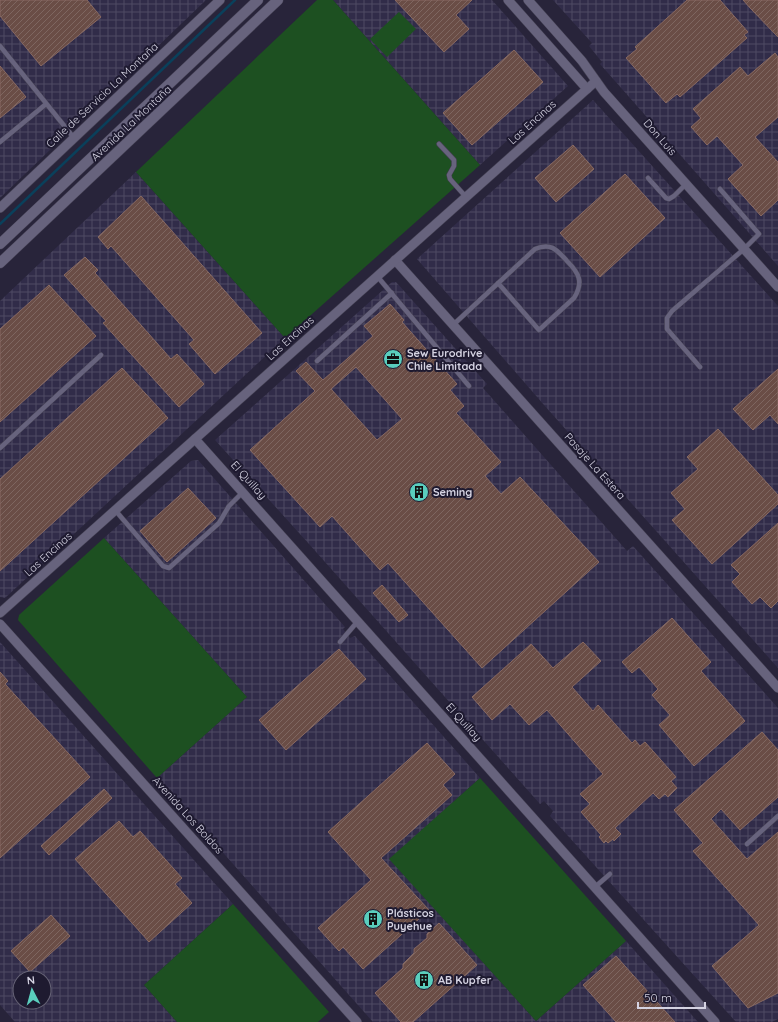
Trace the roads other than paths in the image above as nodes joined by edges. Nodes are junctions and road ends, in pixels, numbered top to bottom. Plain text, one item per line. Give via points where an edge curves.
1 (220, 0) edge
2 (258, 0) edge
3 (278, 0) edge
4 (508, 0) edge
5 (528, 0) edge
6 (0, 46) edge
7 (596, 81) junction
8 (587, 89) junction
9 (46, 104) junction
10 (74, 138) junction
11 (0, 142) edge
12 (439, 144) dead end
13 (648, 178) dead end
14 (686, 184) junction
15 (720, 189) dead end
16 (466, 197) junction
17 (0, 208) edge
18 (0, 244) edge
19 (744, 249) junction
20 (395, 260) junction
21 (0, 264) edge
22 (377, 276) junction
23 (498, 283) junction
24 (778, 288) edge
25 (392, 293) junction
26 (453, 325) junction
27 (101, 355) dead end
28 (317, 361) dead end
29 (700, 367) dead end
30 (469, 386) dead end
31 (195, 439) junction
32 (0, 448) edge
33 (243, 492) junction
34 (115, 510) junction
35 (0, 613) edge
36 (358, 621) junction
37 (0, 624) edge
38 (340, 642) dead end
39 (778, 688) edge
40 (778, 816) edge
41 (747, 844) dead end
42 (610, 874) dead end
43 (595, 886) junction
44 (357, 1022) edge
45 (715, 1022) edge

1 - 10 street, Calle de Servicio La Montaña
2 - 18 main road, Avenida La Montaña
3 - 21 main road, Avenida La Montaña
4 - 8 street
5 - 7 street, Don Luis
6 - 9 lane
7 - 8 street, Las Encinas
7 - 14 street, Don Luis
8 - 16 street, Las Encinas
9 - 10 lane
9 - 11 lane
10 - 17 street, Calle de Servicio La Montaña
12 - 16 lane via 454,160 450,179
13 - 14 lane via 669,199
14 - 19 street, Don Luis
15 - 19 lane via 759,234
16 - 20 street, Las Encinas
19 - 24 street, Don Luis
19 - 29 lane via 667,318 667,330
20 - 22 street, Las Encinas
20 - 26 street, Pasaje La Estera
22 - 25 lane
22 - 31 street, Las Encinas
23 - 23 lane via 535,249 544,246 557,249 575,270 579,282 574,298 539,330
23 - 26 lane
25 - 28 lane
25 - 30 lane
26 - 39 street, Pasaje La Estera
27 - 32 lane
31 - 33 street, El Quillay
31 - 34 street, Las Encinas
33 - 34 lane via 229,506 219,522 169,568 163,566
33 - 36 street, El Quillay
34 - 35 street, Las Encinas
36 - 38 lane
36 - 43 street, El Quillay
37 - 44 street, Avenida Los Boldos
40 - 41 lane
42 - 43 lane
43 - 45 street, El Quillay

